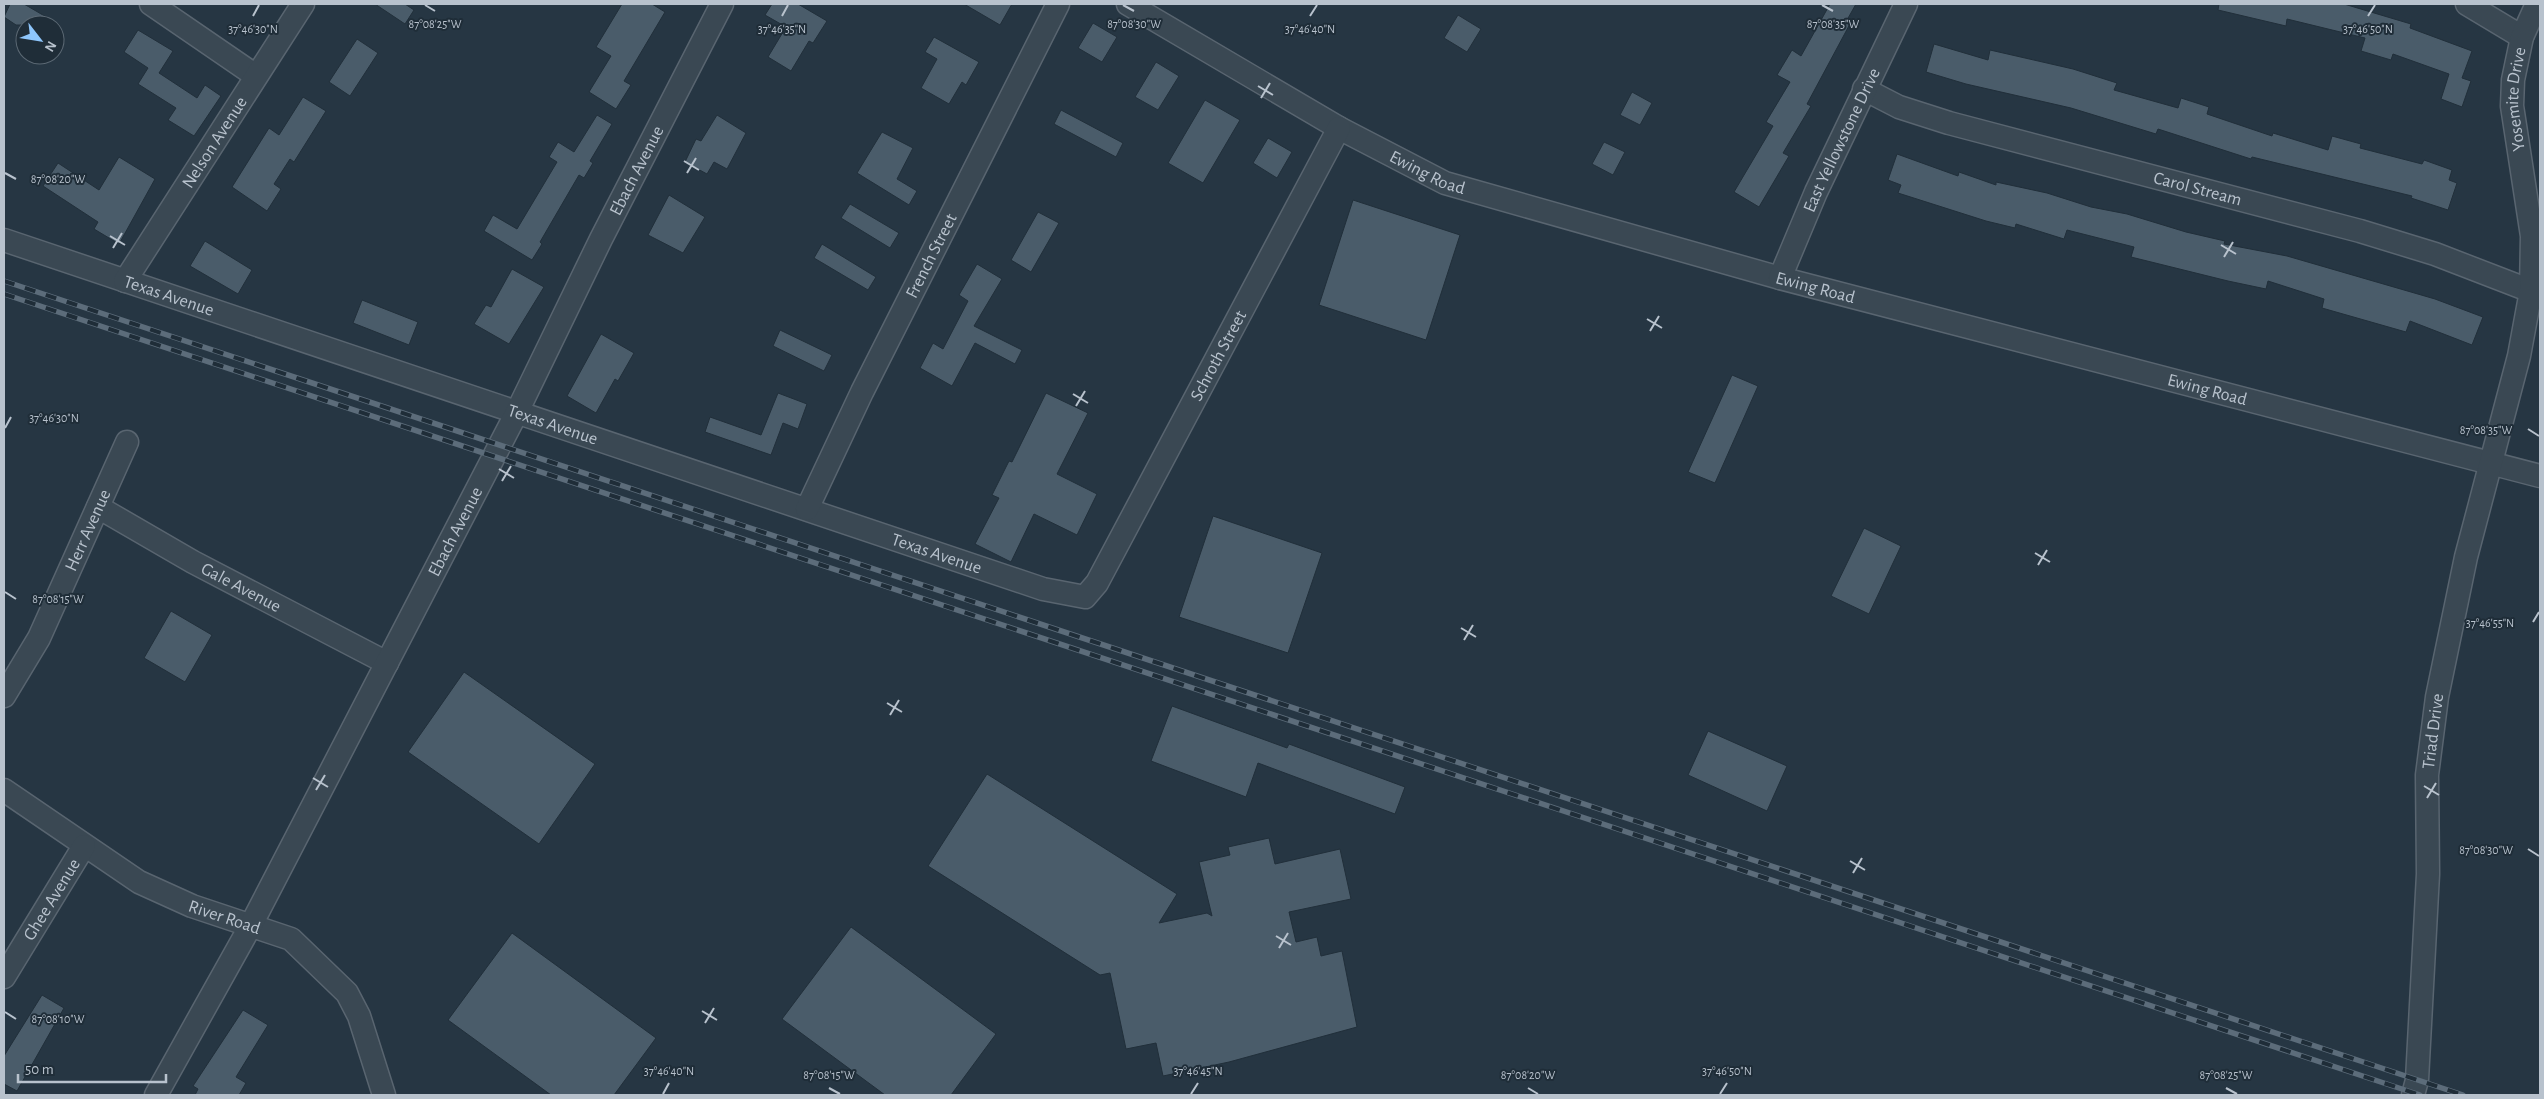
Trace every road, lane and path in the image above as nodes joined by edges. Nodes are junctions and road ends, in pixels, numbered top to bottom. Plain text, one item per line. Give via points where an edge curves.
1 (151, 4) edge
2 (303, 4) edge
3 (722, 4) edge
4 (1058, 4) edge
5 (1128, 4) edge
6 (1906, 4) edge
7 (2467, 4) edge
8 (2537, 4) edge
9 (2522, 37) junction
10 (256, 76) junction
11 (1864, 89) junction
12 (1339, 128) junction
13 (4, 240) edge
14 (1780, 278) junction
15 (124, 281) junction
16 (2531, 291) junction
17 (518, 412) junction
18 (127, 442) dead end
19 (2491, 463) junction
20 (2540, 476) edge
21 (98, 506) junction
22 (807, 509) junction
23 (1097, 583) joint
24 (387, 663) junction
25 (4, 696) edge
26 (4, 790) edge
27 (84, 846) junction
28 (252, 925) junction
29 (4, 977) edge
30 (156, 1095) edge
31 (384, 1095) edge
32 (2413, 1095) edge

1 - 10 street
2 - 10 street, Nelson Avenue
3 - 17 street, Ebach Avenue via 601,239
4 - 22 street, French Street via 862,392
5 - 12 street, Ewing Road
6 - 11 street, East Yellowstone Drive
7 - 9 street
8 - 9 street, Yosemite Drive
9 - 16 street, Yosemite Drive via 2513,80 2512,106 2532,236
10 - 15 street, Nelson Avenue
11 - 14 street, East Yellowstone Drive
11 - 16 street, Carol Stream via 1899,107 1949,123 2360,231 2435,254
12 - 14 street, Ewing Road via 1445,183
12 - 23 street, Schroth Street
13 - 15 street, Texas Avenue
14 - 19 street, Ewing Road
15 - 17 street, Texas Avenue
16 - 19 street, Yosemite Drive via 2519,356
17 - 22 street, Texas Avenue
17 - 24 street, Ebach Avenue
18 - 21 street, Herr Avenue
19 - 20 street, Ewing Road
19 - 32 street, Triad Drive via 2458,594 2437,697 2427,775 2425,959 2417,1080
21 - 24 street, Gale Avenue via 193,562
21 - 25 street, Herr Avenue via 38,638
22 - 23 street, Texas Avenue via 1043,589 1085,597
24 - 28 street, Ebach Avenue
26 - 27 street, River Road
27 - 28 street, River Road via 166,896
27 - 29 street, Ghee Avenue
28 - 30 street, Ebach Avenue
28 - 31 street, River Road via 291,939 347,993 359,1016

